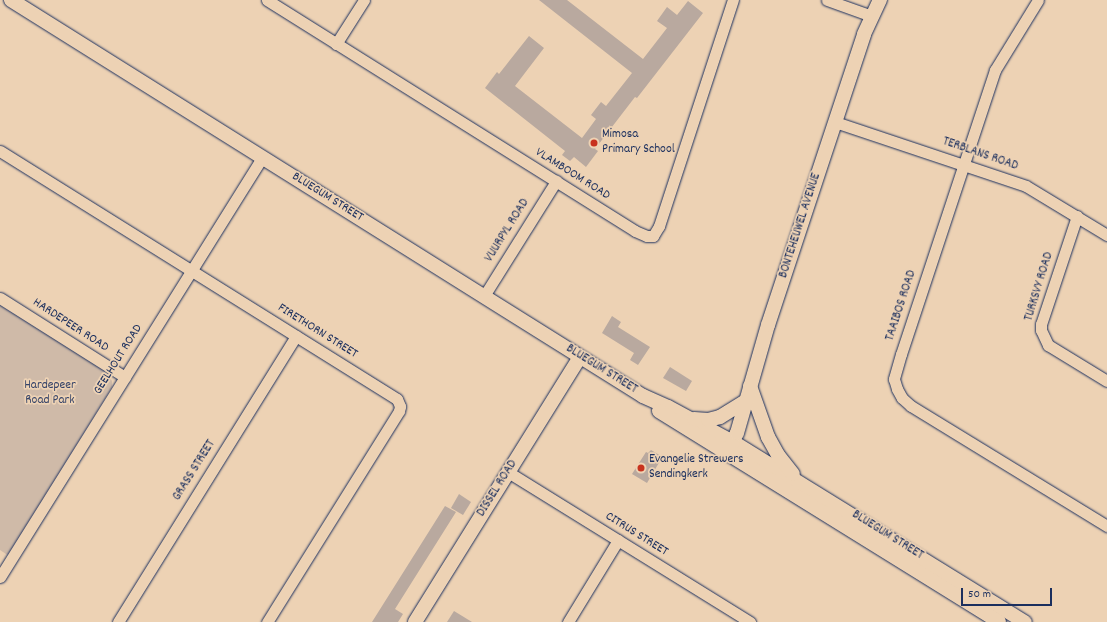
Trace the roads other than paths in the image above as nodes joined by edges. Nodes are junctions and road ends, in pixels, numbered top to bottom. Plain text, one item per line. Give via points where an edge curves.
1 (11, 0) edge
2 (267, 0) edge
3 (364, 0) edge
4 (733, 0) edge
5 (827, 0) edge
6 (880, 0) edge
7 (1038, 0) edge
8 (872, 16) junction
9 (336, 44) junction
10 (835, 122) junction
11 (0, 151) edge
12 (262, 157) junction
13 (963, 164) junction
14 (556, 181) junction
15 (1077, 216) junction
16 (1107, 235) edge
17 (191, 271) junction
18 (484, 296) junction
19 (0, 298) edge
20 (296, 336) junction
21 (580, 356) junction
22 (125, 377) junction
23 (1107, 381) edge
24 (750, 386) junction
25 (643, 396) junction
26 (746, 401) junction
27 (688, 418) junction
28 (730, 448) junction
29 (508, 472) junction
30 (801, 483) junction
31 (1107, 526) edge
32 (618, 540) junction
33 (0, 577) edge
34 (118, 622) edge
35 (267, 622) edge
36 (414, 622) edge
37 (568, 622) edge
38 (750, 622) edge
39 (999, 622) edge
40 (1025, 622) edge

1 - 12 street, BLUEGUM STREET
2 - 9 street, VLAMBOOM ROAD
3 - 9 street
4 - 14 street, VLAMBOOM ROAD via 653,236 635,231
5 - 8 street
6 - 8 street, BONTEHEUWEL AVENUE
7 - 13 street, TAAIBOS ROAD via 995,70
8 - 10 street, BONTEHEUWEL AVENUE
9 - 14 street, VLAMBOOM ROAD
10 - 13 street, TERBLANS ROAD
10 - 24 street, BONTEHEUWEL AVENUE
11 - 17 street, FIRETHORN STREET
12 - 17 street, GEELHOUT ROAD
12 - 18 street, BLUEGUM STREET
13 - 15 street, TERBLANS ROAD via 1026,186
13 - 31 street, TAAIBOS ROAD via 895,372 897,389 911,406
14 - 18 street, VUURPYL ROAD
15 - 16 street, TERBLANS ROAD
15 - 23 street, TURKSVY ROAD via 1041,330 1048,345
17 - 20 street, FIRETHORN STREET
17 - 22 street, GEELHOUT ROAD
18 - 21 street, BLUEGUM STREET
19 - 22 street, HARDEPEER ROAD
20 - 34 street, GRASS STREET
20 - 35 street, FIRETHORN STREET via 394,397 400,406
21 - 25 street, BLUEGUM STREET
21 - 29 street, DISSEL ROAD
22 - 33 street, GEELHOUT ROAD
24 - 26 street, BONTEHEUWEL AVENUE
24 - 30 street via 770,442 786,467
25 - 27 street, BLUEGUM STREET
25 - 28 street, BLUEGUM STREET via 662,414
26 - 27 street via 714,419
26 - 28 street, BONTEHEUWEL AVENUE
27 - 28 street, BLUEGUM STREET
28 - 30 street, BLUEGUM STREET
28 - 39 street, BLUEGUM STREET
29 - 32 street, CITRUS STREET
29 - 36 street, DISSEL ROAD
30 - 40 street, BLUEGUM STREET
32 - 37 street
32 - 38 street, CITRUS STREET

